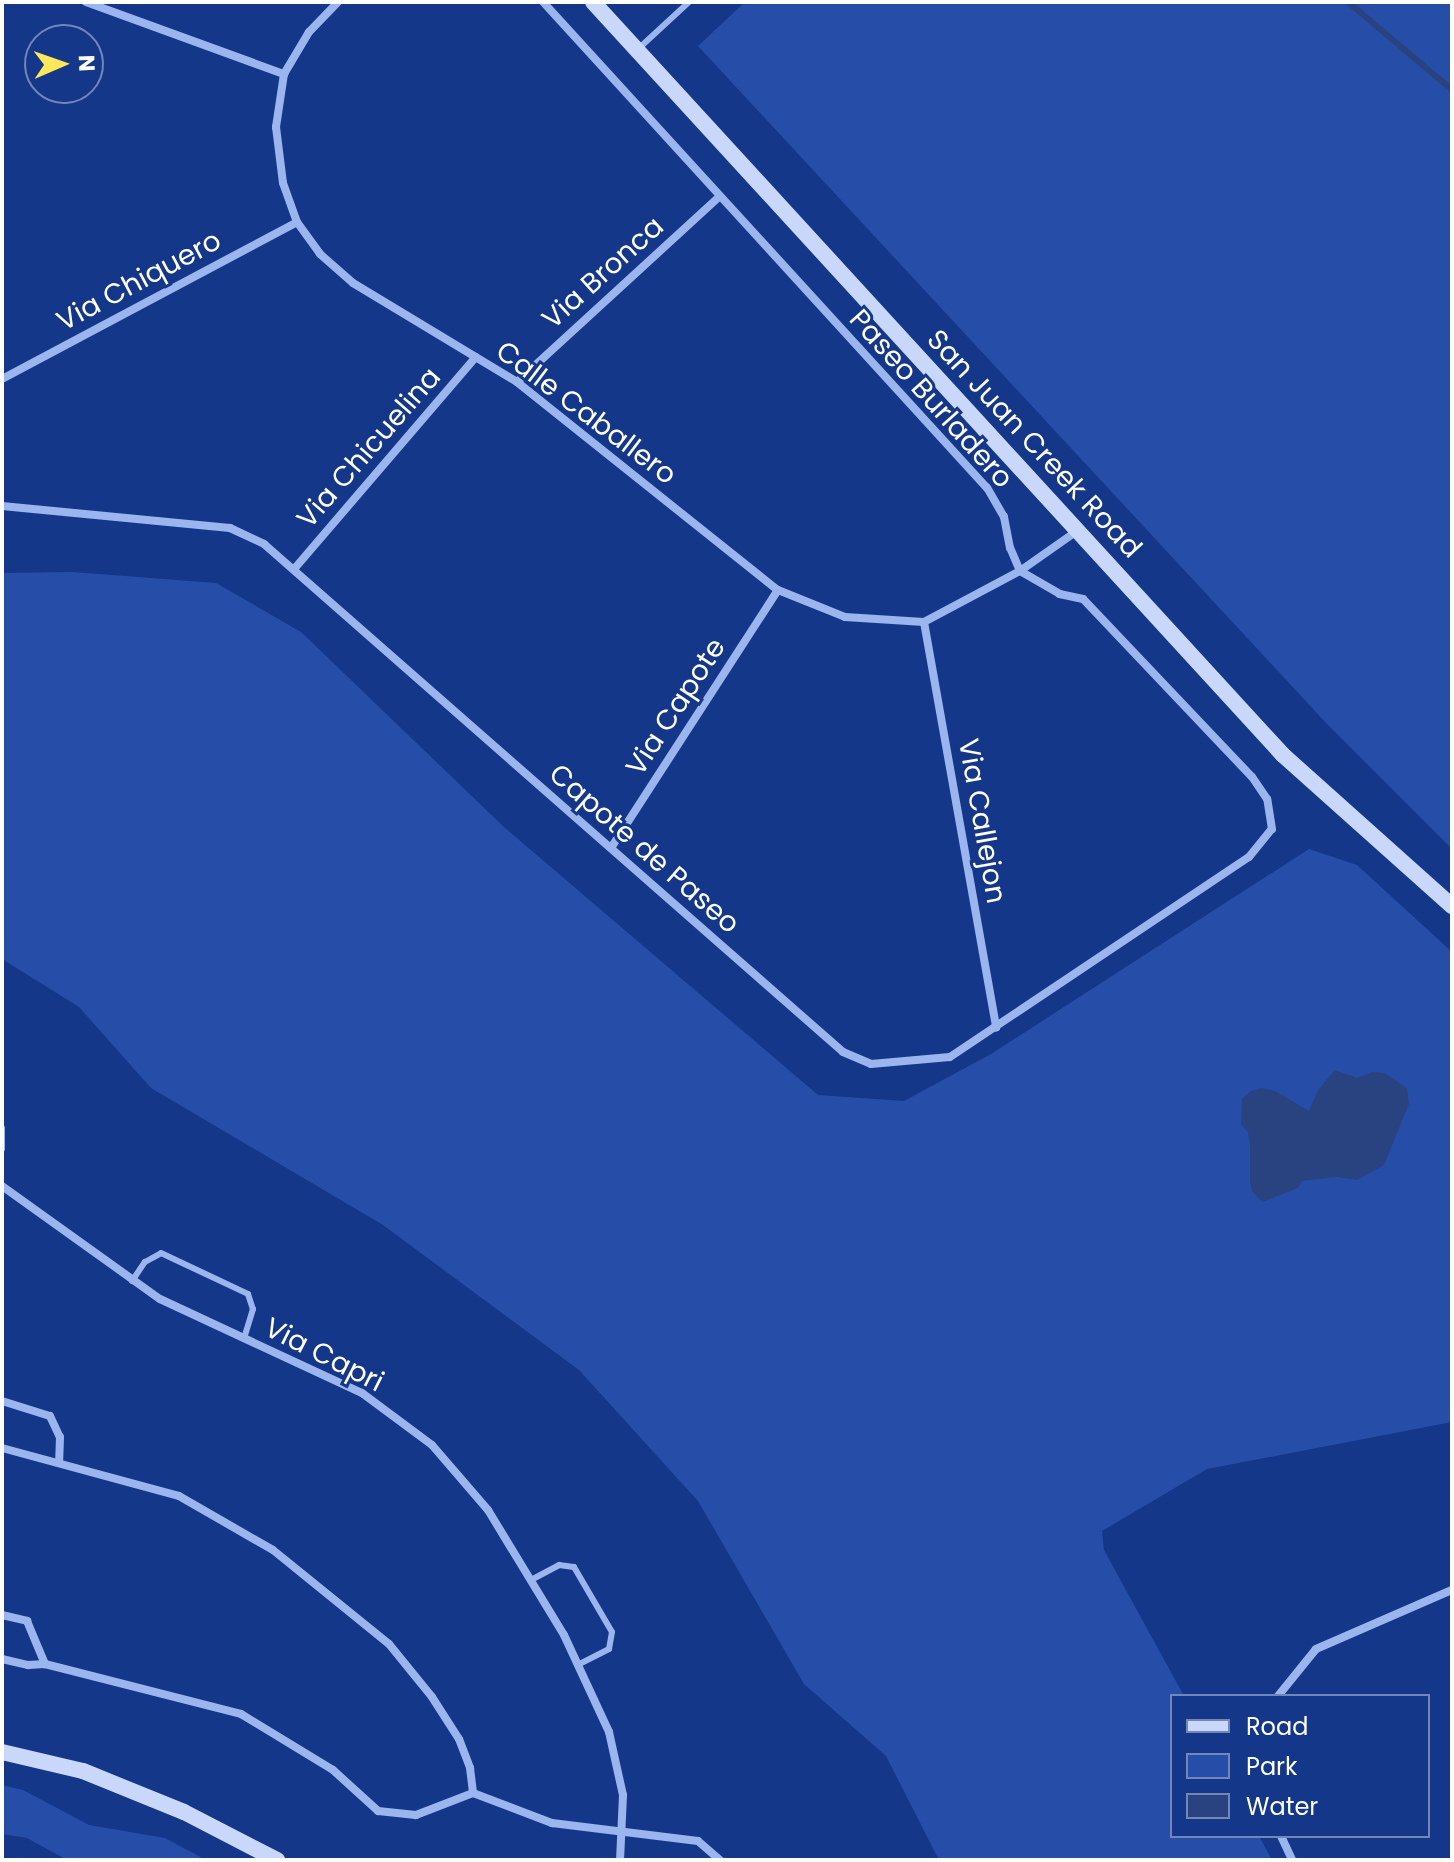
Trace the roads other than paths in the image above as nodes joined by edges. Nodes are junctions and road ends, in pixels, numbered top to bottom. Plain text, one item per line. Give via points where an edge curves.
1 (86, 2) edge
2 (338, 2) edge
3 (543, 2) edge
4 (593, 2) edge
5 (689, 2) edge
6 (637, 50) junction
7 (284, 74) junction
8 (719, 197) junction
9 (297, 222) junction
10 (476, 357) junction
11 (2, 379) edge
12 (517, 382) junction
13 (2, 506) edge
14 (1078, 530) junction
15 (295, 568) junction
16 (1020, 571) junction
17 (778, 590) junction
18 (924, 622) junction
19 (611, 848) junction
20 (1452, 906) edge
21 (996, 1028) junction
22 (2, 1128) edge
23 (2, 1149) edge
24 (2, 1186) edge
25 (132, 1281) junction
26 (244, 1339) junction
27 (2, 1401) edge
28 (2, 1448) edge
29 (59, 1462) junction
30 (531, 1580) junction
31 (1452, 1590) edge
32 (2, 1615) edge
33 (2, 1659) edge
34 (45, 1664) junction
35 (578, 1665) junction
36 (1280, 1694) edge
37 (2, 1752) edge
38 (473, 1793) junction
39 (624, 1829) junction
40 (1282, 1838) edge
41 (277, 1860) edge
42 (620, 1860) edge
43 (720, 1860) edge
44 (1292, 1860) edge

1 - 7 street
2 - 7 street, Calle Caballero via 309,32
3 - 8 street, Paseo Burladero
4 - 6 main road, San Juan Creek Road
5 - 6 lane
6 - 14 main road, San Juan Creek Road
7 - 9 street, Calle Caballero via 276,127 283,183
8 - 12 street, Via Bronca
8 - 16 street, Paseo Burladero via 987,488 1004,517
9 - 10 street, Calle Caballero via 320,254 353,283
9 - 11 street, Via Chiquero
10 - 12 street, Calle Caballero
10 - 15 street, Via Chicuelina
12 - 17 street, Calle Caballero
13 - 15 street, Capote de Paseo via 230,528 264,544
14 - 16 street
14 - 20 main road, San Juan Creek Road via 1283,755
15 - 19 street, Capote de Paseo
16 - 18 street
16 - 21 street, Capote de Paseo via 1060,594 1083,599 1252,777 1267,799 1272,829 1249,857
17 - 18 street, Calle Caballero via 845,617
17 - 19 street, Via Capote
18 - 21 street, Via Callejon
19 - 21 street, Capote de Paseo via 843,1052 871,1064 950,1057
22 - 23 lane
24 - 25 street, Via Capri
25 - 26 street, Via Capri
25 - 26 lane via 145,1262 161,1253 248,1294 253,1309
26 - 30 street, Via Capri via 362,1393 432,1445 488,1510
27 - 29 street via 50,1416 60,1437
28 - 29 street
29 - 38 street via 179,1496 273,1550 325,1590 389,1644 432,1697 459,1739
30 - 35 street, Via Capri
30 - 35 lane via 559,1565 574,1567 612,1632 609,1649
31 - 36 street via 1316,1649
32 - 34 street via 27,1621
33 - 34 street
34 - 38 street via 241,1714 333,1770 378,1811 416,1815
35 - 39 street, Via Capri via 609,1732 623,1795
37 - 41 main road via 83,1771 184,1812
38 - 39 street via 552,1823
39 - 42 street, Via Capri
39 - 43 street via 698,1841
40 - 44 street

